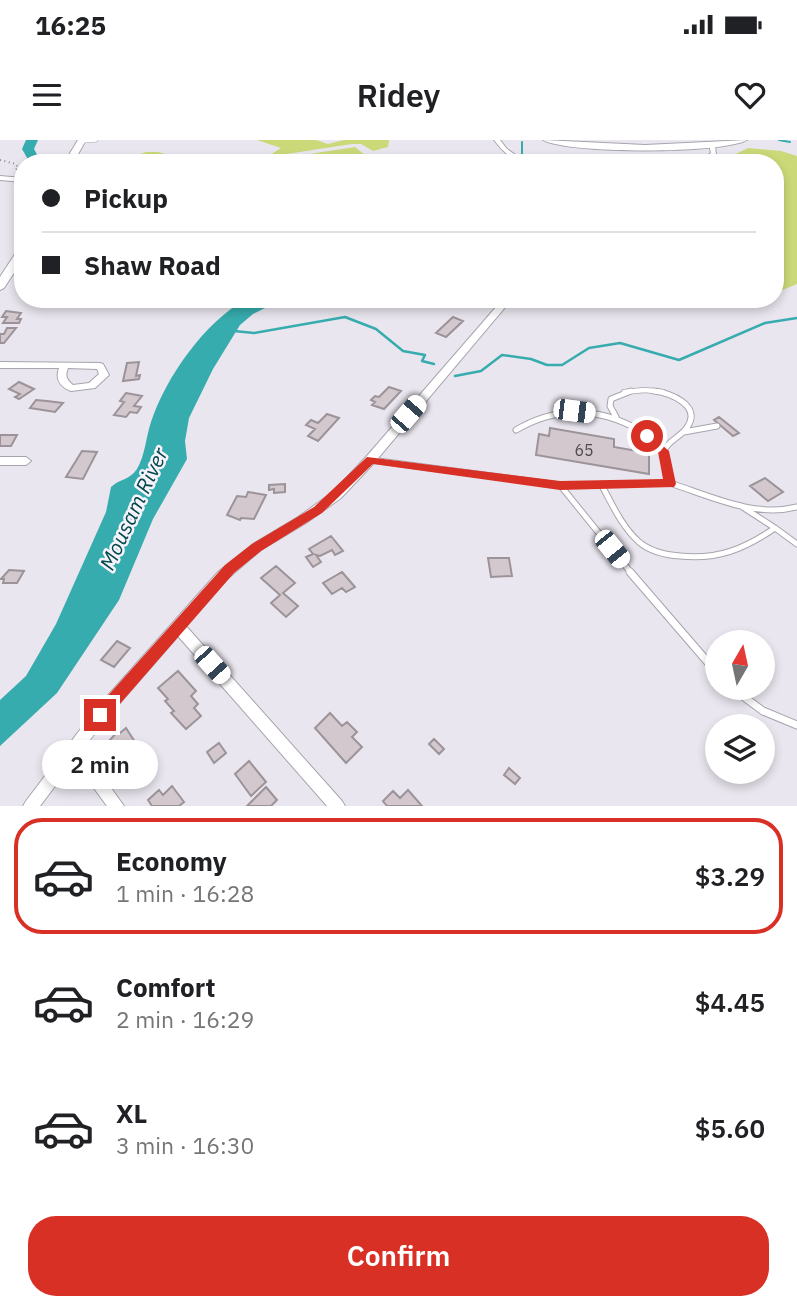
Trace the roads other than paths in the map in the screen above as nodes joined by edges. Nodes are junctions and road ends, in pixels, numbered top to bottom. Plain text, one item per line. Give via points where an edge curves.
1 (96, 140) edge
2 (497, 140) edge
3 (547, 140) edge
4 (743, 140) edge
5 (82, 141) edge
6 (712, 144) junction
7 (70, 154) edge
8 (511, 154) edge
9 (714, 154) edge
10 (14, 264) edge
11 (0, 286) edge
12 (500, 308) edge
13 (0, 365) edge
14 (65, 365) dead end
15 (616, 417) junction
16 (717, 426) dead end
17 (516, 430) dead end
18 (684, 432) junction
19 (663, 451) junction
20 (370, 460) junction
21 (0, 461) edge
22 (26, 461) dead end
23 (601, 484) junction
24 (670, 484) junction
25 (560, 485) junction
26 (741, 506) junction
27 (797, 507) edge
28 (775, 528) junction
29 (797, 544) edge
30 (178, 627) junction
31 (705, 660) edge
32 (748, 700) edge
33 (797, 725) edge
34 (74, 748) junction
35 (31, 806) edge
36 (116, 806) edge
37 (337, 806) edge

1 - 5 lane
2 - 8 street
3 - 6 main road via 642,147
4 - 6 main road
5 - 7 main road
6 - 9 street
10 - 11 main road
12 - 20 street
13 - 14 street
15 - 17 lane via 550,413
15 - 18 lane via 610,402 615,395 635,388 654,390 687,407 692,417
15 - 19 lane
16 - 18 lane
18 - 19 lane via 671,439
19 - 24 lane
20 - 25 lane
20 - 30 street via 318,510 236,564
21 - 22 street
23 - 24 lane
23 - 25 lane
23 - 28 lane via 644,546 667,555 727,556
24 - 26 lane
25 - 31 lane
26 - 27 lane via 789,511
26 - 28 lane
28 - 29 lane
30 - 34 street
30 - 37 street
32 - 33 lane
34 - 35 street
34 - 36 street

